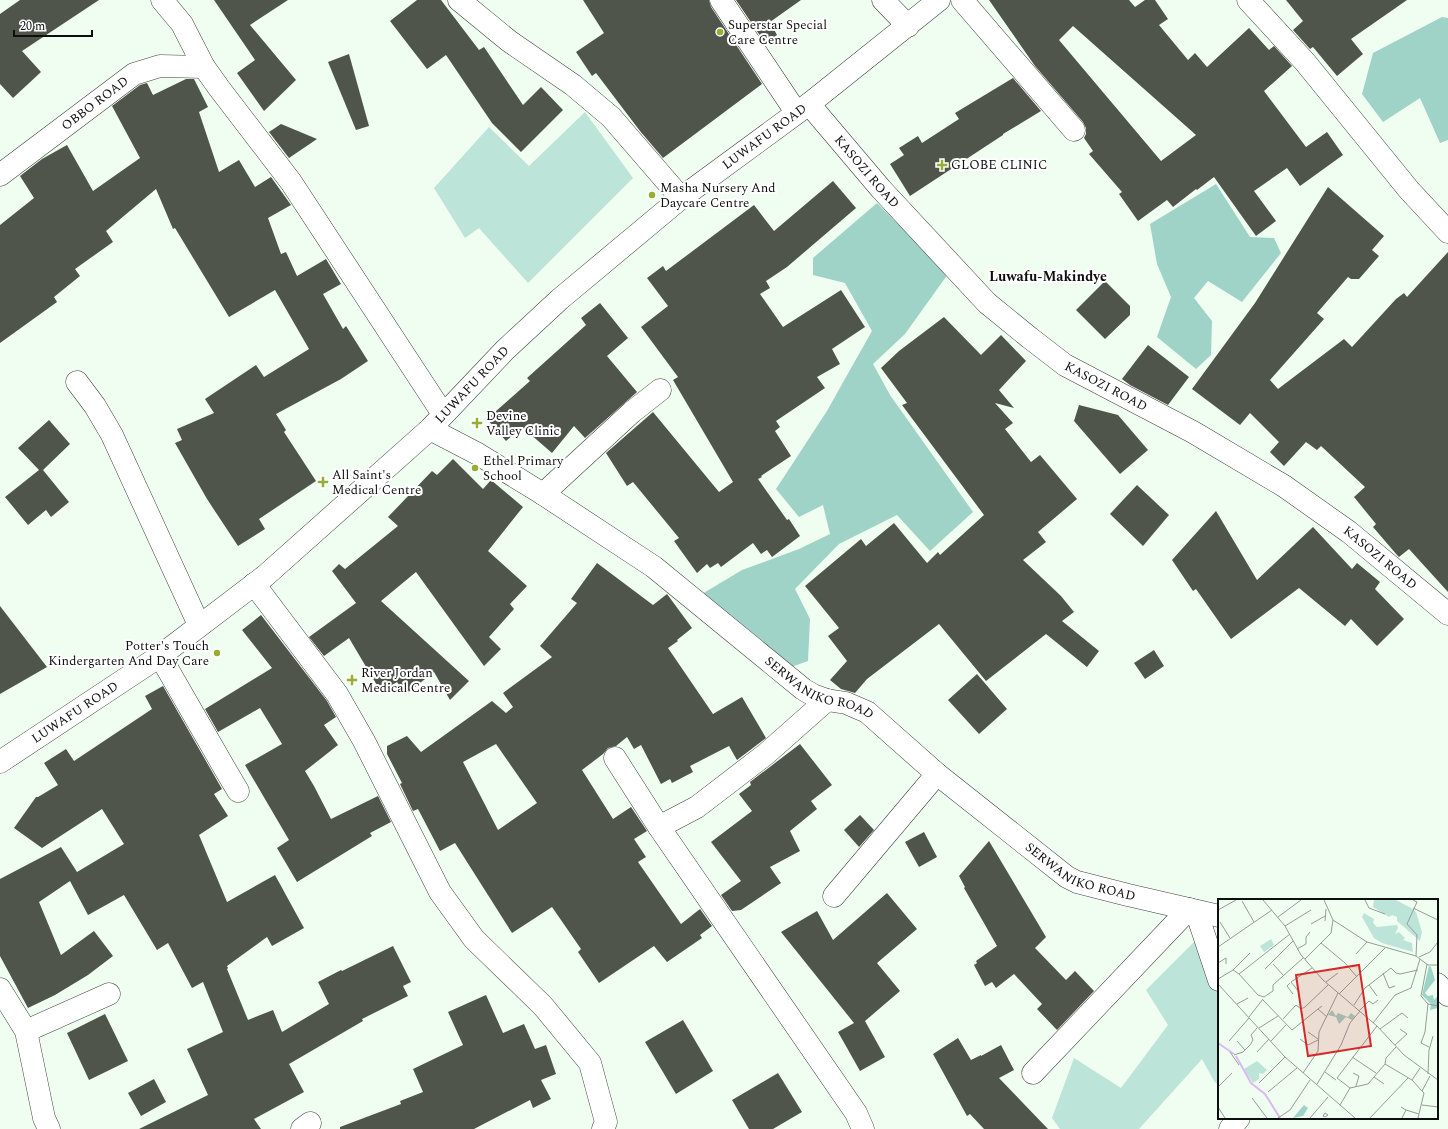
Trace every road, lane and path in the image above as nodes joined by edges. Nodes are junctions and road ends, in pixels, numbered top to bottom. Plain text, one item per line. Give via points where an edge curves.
1 (162, 0) edge
2 (459, 0) edge
3 (721, 0) edge
4 (883, 0) edge
5 (939, 0) edge
6 (962, 0) edge
7 (1248, 0) edge
8 (908, 26) junction
9 (204, 67) junction
10 (803, 108) junction
11 (1074, 130) dead end
12 (0, 175) edge
13 (681, 198) junction
14 (1448, 232) edge
15 (77, 382) dead end
16 (660, 390) dead end
17 (436, 422) junction
18 (543, 494) junction
19 (254, 584) junction
20 (1448, 614) edge
21 (199, 626) junction
22 (160, 656) junction
23 (827, 700) junction
24 (615, 758) dead end
25 (0, 762) edge
26 (937, 774) junction
27 (238, 791) dead end
28 (660, 827) junction
29 (834, 896) dead end
30 (1192, 910) junction
31 (1218, 916) edge
32 (1218, 977) edge
33 (1438, 985) edge
34 (0, 989) edge
35 (109, 994) dead end
36 (1448, 995) edge
37 (26, 1031) junction
38 (1033, 1073) dead end
39 (1237, 1119) edge
40 (49, 1129) edge
41 (603, 1129) edge
42 (863, 1129) edge
43 (1230, 1129) edge

1 - 9 street via 182,24
2 - 13 street via 509,41 573,85 610,117
3 - 10 street, KASOZI ROAD
4 - 8 street
5 - 8 street, LUWAFU ROAD
6 - 11 street
7 - 14 street via 1305,62 1409,190
8 - 10 street, LUWAFU ROAD
9 - 12 street, OBBO ROAD via 160,66 134,74
9 - 17 street via 291,182
10 - 13 street, LUWAFU ROAD
10 - 20 street, KASOZI ROAD via 987,303 1030,338 1065,365 1193,432 1284,486 1348,532
13 - 17 street, LUWAFU ROAD via 560,299 505,350
15 - 21 street via 112,435
16 - 18 street via 632,412
17 - 18 street, SERWANIKO ROAD via 478,454
17 - 19 street, LUWAFU ROAD
18 - 23 street, SERWANIKO ROAD via 654,567 803,689
19 - 21 street, LUWAFU ROAD
19 - 41 street via 337,694 364,741 440,892 474,939 543,1006 590,1063 606,1122
21 - 22 street, LUWAFU ROAD
22 - 25 street, LUWAFU ROAD
22 - 27 street
23 - 26 street, SERWANIKO ROAD via 846,703 867,712
23 - 28 street via 766,754 697,807
24 - 28 street
26 - 29 street
26 - 30 street, SERWANIKO ROAD via 1066,877
28 - 42 street via 856,1113
30 - 31 street, SERWANIKO ROAD
30 - 32 street
30 - 38 street
33 - 36 street
34 - 37 street
35 - 37 street
37 - 40 street via 44,1118
39 - 43 street

